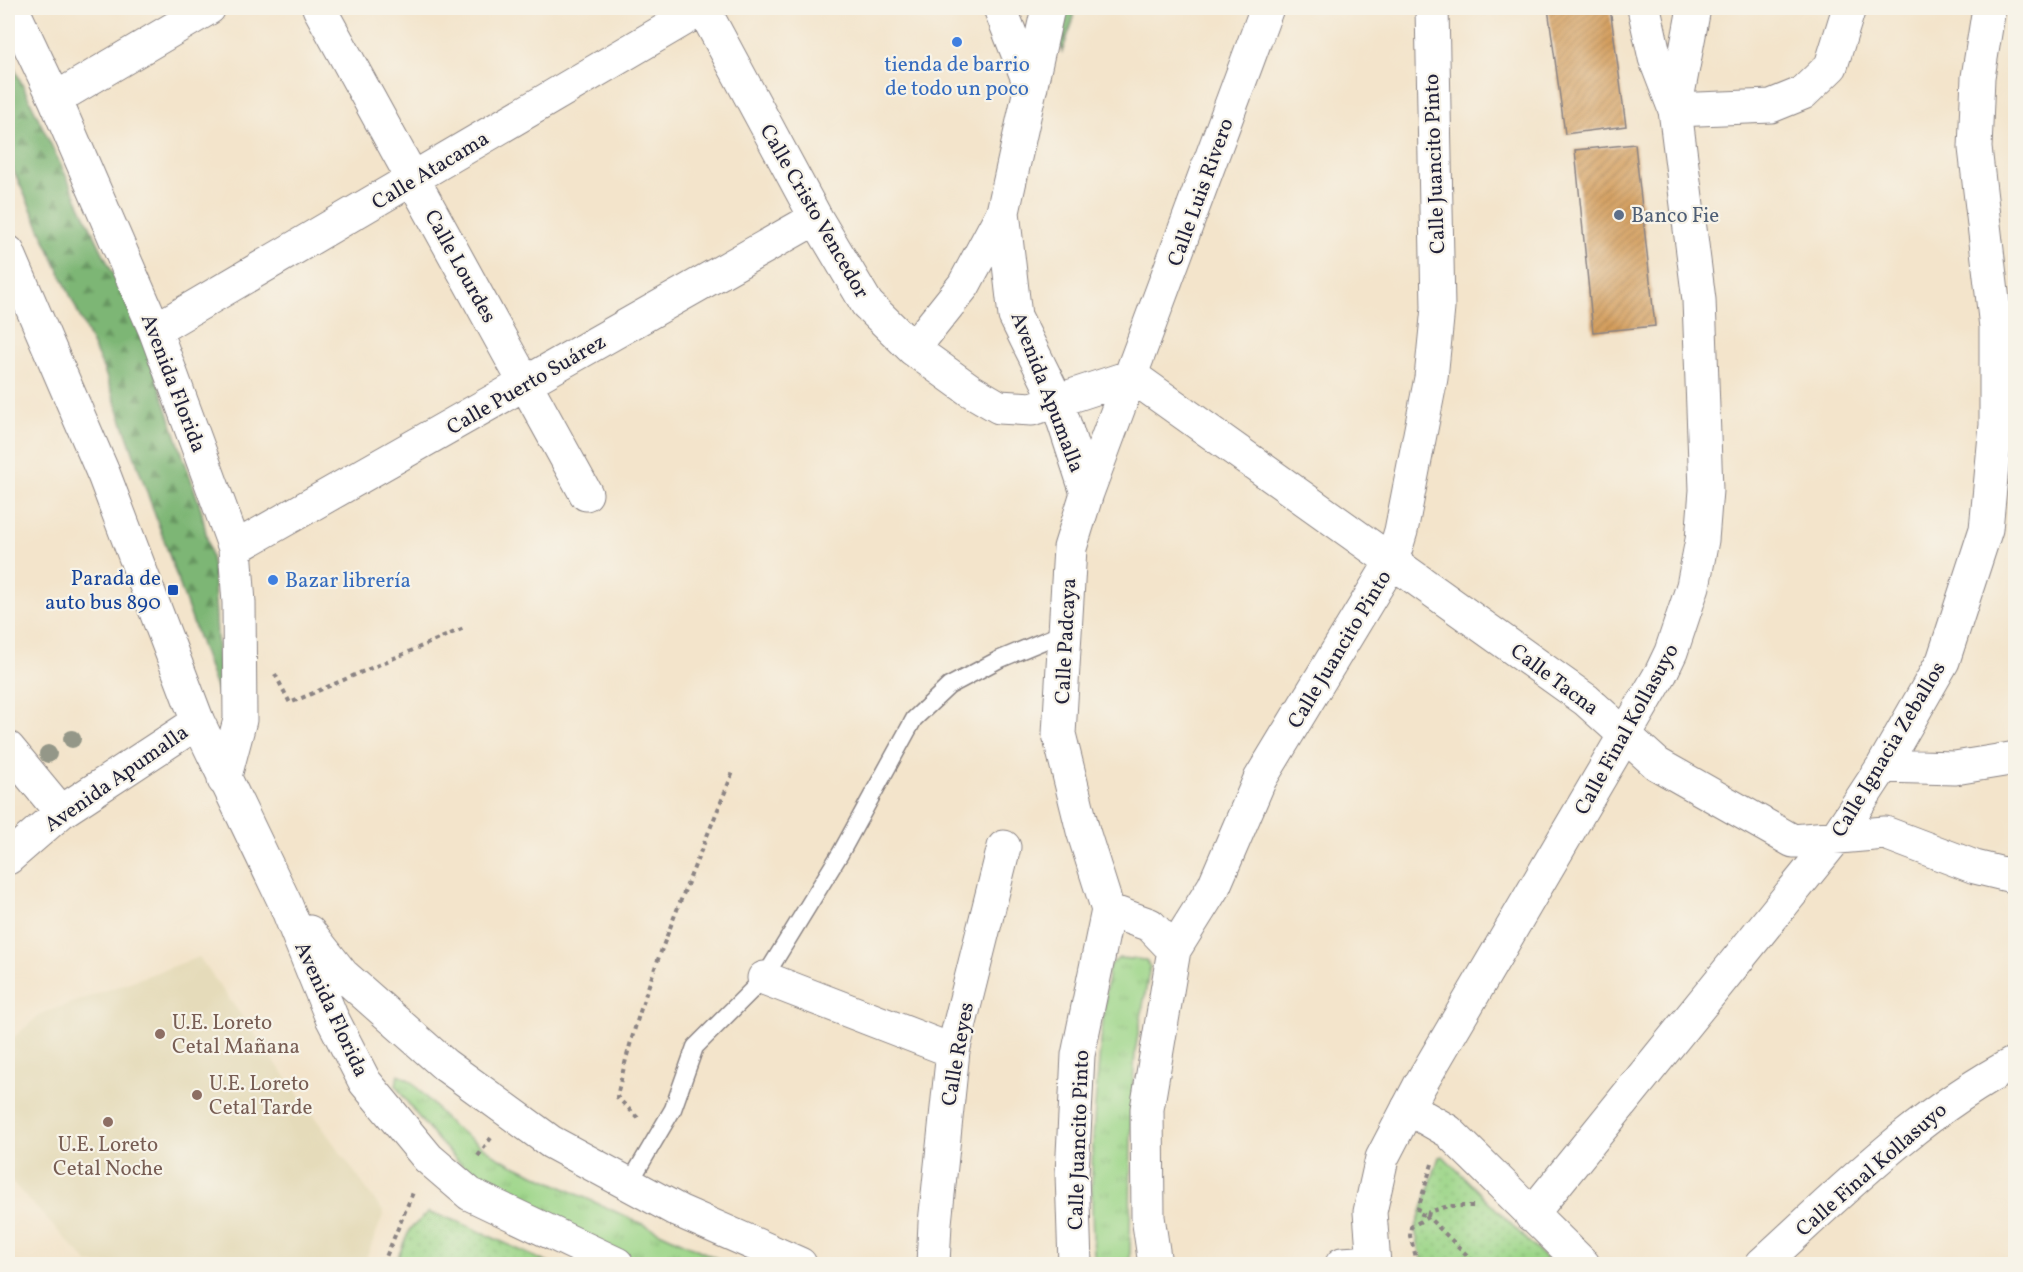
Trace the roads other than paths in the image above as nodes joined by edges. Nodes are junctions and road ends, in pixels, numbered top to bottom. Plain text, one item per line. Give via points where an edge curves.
1 (12, 8) edge
2 (209, 8) edge
3 (319, 8) edge
4 (703, 8) edge
5 (1000, 8) edge
6 (1048, 8) edge
7 (1267, 8) edge
8 (1432, 8) edge
9 (1644, 8) edge
10 (1694, 8) edge
11 (1849, 8) edge
12 (1989, 8) edge
13 (1031, 87) junction
14 (55, 99) junction
15 (1675, 110) junction
16 (414, 180) junction
17 (1003, 212) junction
18 (816, 218) junction
19 (8, 252) edge
20 (156, 330) junction
21 (913, 349) junction
22 (1132, 376) junction
23 (526, 384) junction
24 (1057, 401) junction
25 (1087, 493) junction
26 (586, 494) dead end
27 (235, 548) junction
28 (1392, 561) junction
29 (1065, 632) junction
30 (198, 722) junction
31 (1626, 735) junction
32 (8, 748) edge
33 (2016, 758) edge
34 (1883, 766) junction
35 (225, 780) junction
36 (61, 812) junction
37 (1835, 839) junction
38 (1004, 847) dead end
39 (8, 858) edge
40 (2016, 877) edge
41 (285, 903) junction
42 (1108, 910) junction
43 (1174, 950) junction
44 (764, 978) junction
45 (953, 1051) junction
46 (2016, 1062) edge
47 (1408, 1108) junction
48 (630, 1184) junction
49 (1532, 1215) junction
50 (617, 1264) edge
51 (800, 1264) edge
52 (933, 1264) edge
53 (1075, 1264) edge
54 (1155, 1264) edge
55 (1363, 1264) edge
56 (1583, 1264) edge
57 (1762, 1264) edge

1 - 14 street, Avenida Florida
2 - 14 street
3 - 16 street, Calle Lourdes
4 - 16 street, Calle Atacama
4 - 18 street, Calle Cristo Vencedor
5 - 13 street
6 - 13 street, Avenida Apumalla
7 - 22 street, Calle Luis Rivero
8 - 28 street, Calle Juancito Pinto via 1438,308 1431,378
9 - 15 street via 1656,58
10 - 15 street
11 - 15 street via 1831,66 1803,93 1771,106
12 - 34 street, Calle Ignacia Zeballos via 1978,76 1975,148 1996,327 1996,425 1986,529 1942,661
13 - 17 street, Avenida Apumalla
14 - 20 street, Avenida Florida
15 - 31 street, Calle Final Kollasuyo via 1699,300 1705,500 1702,540 1693,586 1671,652
16 - 20 street, Calle Atacama
16 - 23 street, Calle Lourdes
17 - 21 street via 964,285
17 - 24 street, Avenida Apumalla via 1015,316
18 - 21 street, Calle Cristo Vencedor via 867,304
18 - 23 street, Calle Puerto Suárez
19 - 30 street, Avenida Florida via 104,475
20 - 27 street, Avenida Florida
21 - 24 street, Calle Cristo Vencedor via 999,407 1032,409
22 - 24 street, Calle Cristo Vencedor
22 - 25 street, Calle Padcaya
22 - 28 street, Calle Tacna
23 - 26 street, Calle Lourdes
23 - 27 street, Calle Puerto Suárez
24 - 25 street, Avenida Apumalla
25 - 29 street, Calle Padcaya via 1070,548
27 - 35 street, Avenida Florida via 240,720
28 - 31 street, Calle Tacna via 1586,700
28 - 43 street, Calle Juancito Pinto via 1260,779 1214,886
29 - 42 street, Calle Padcaya via 1059,734
29 - 44 lane via 949,686 914,719 840,854
30 - 35 street, Avenida Florida
30 - 36 street, Avenida Apumalla
31 - 37 street, Calle Tacna via 1657,764 1793,841
31 - 47 street, Calle Final Kollasuyo
32 - 36 street
33 - 34 street via 1955,768
34 - 37 street, Calle Ignacia Zeballos
35 - 41 street, Avenida Florida
36 - 39 street, Avenida Apumalla
37 - 40 street, Calle Tacna via 1885,833 1975,867
37 - 49 street, Calle Ignacia Zeballos
38 - 45 street, Calle Reyes
41 - 48 street via 342,974 445,1065 551,1142
41 - 50 street, Avenida Florida via 331,1016 365,1082 428,1158 470,1194
42 - 43 street via 1150,925
42 - 53 street, Calle Juancito Pinto via 1078,1055 1072,1174
43 - 54 street, Calle Juancito Pinto via 1147,1109 1148,1217
44 - 45 street
44 - 48 lane via 695,1047 673,1108
45 - 52 street, Calle Reyes
46 - 57 street, Calle Final Kollasuyo via 1977,1082 1924,1120
47 - 49 street via 1448,1131
47 - 55 street, Calle Final Kollasuyo via 1382,1158
48 - 51 street via 679,1211
49 - 56 street

